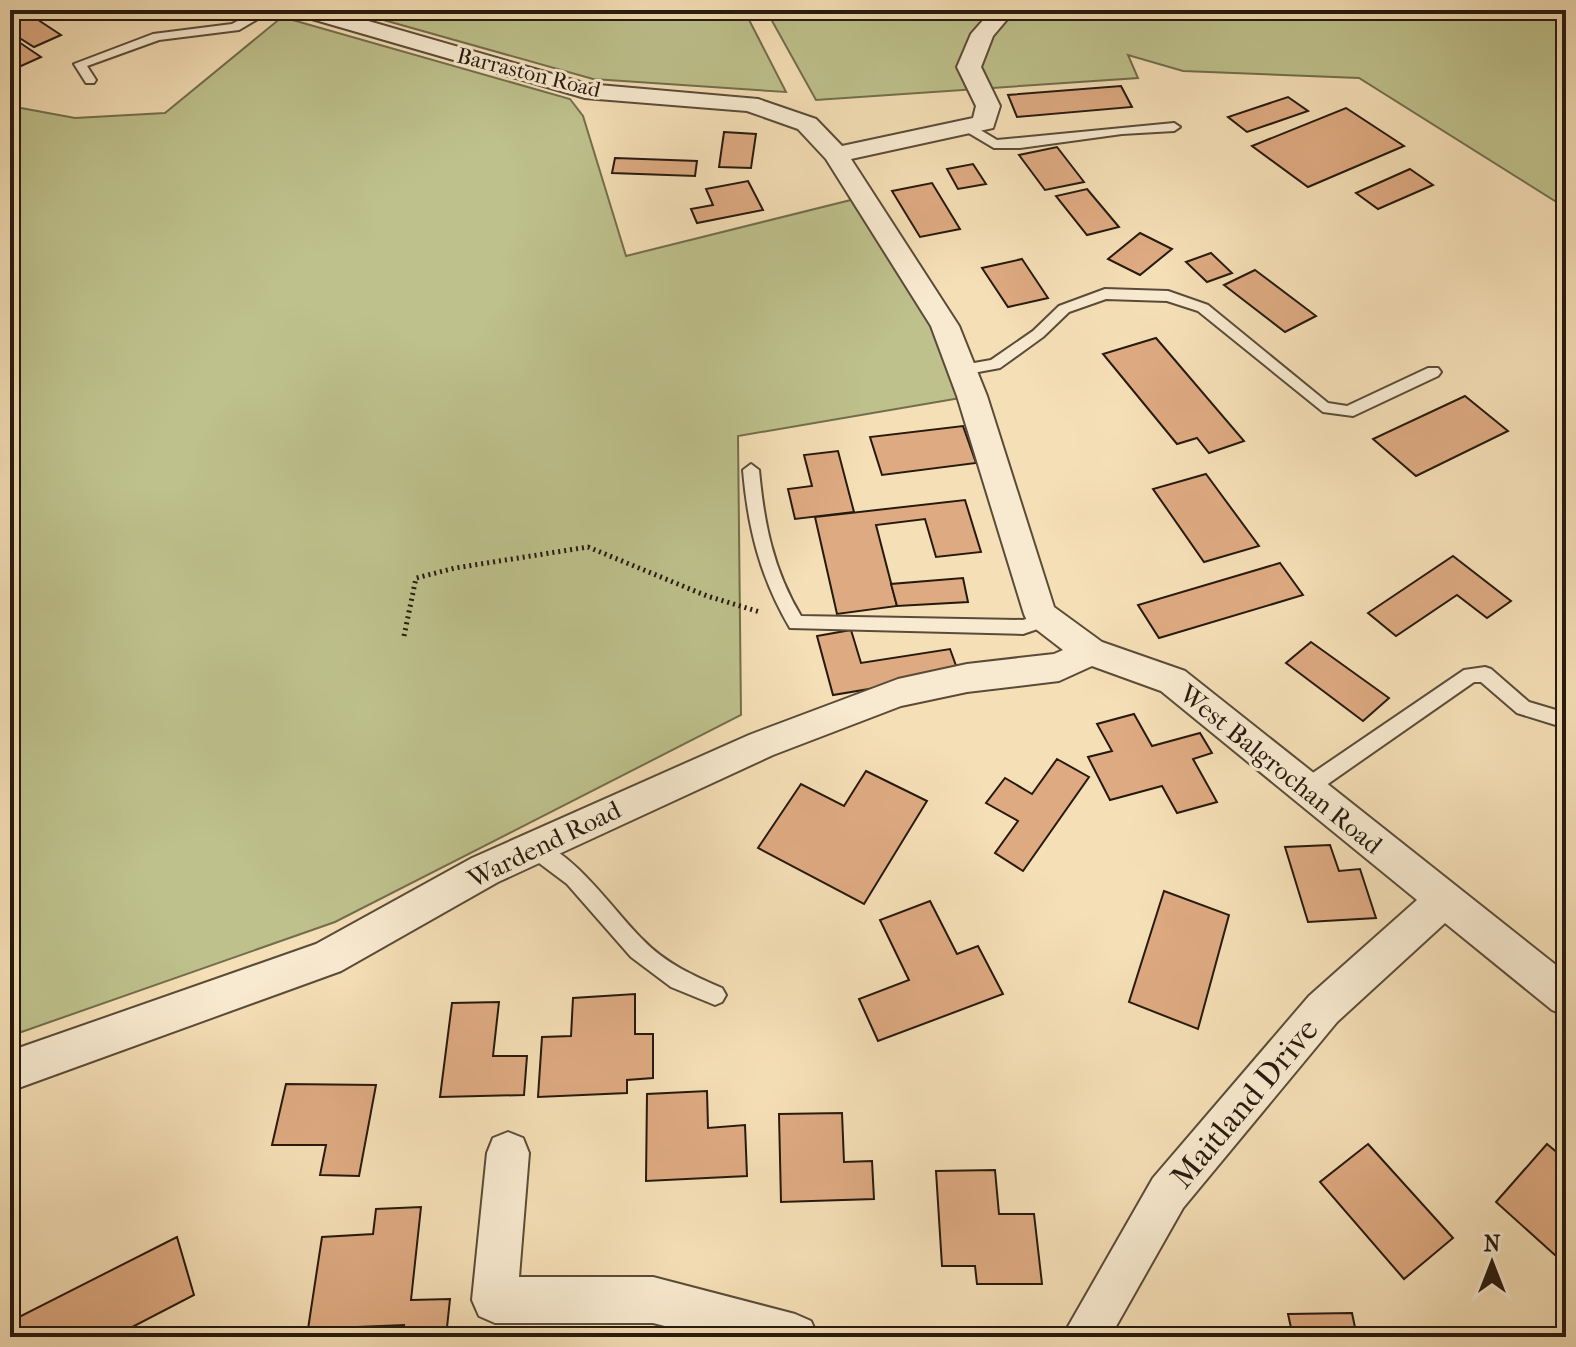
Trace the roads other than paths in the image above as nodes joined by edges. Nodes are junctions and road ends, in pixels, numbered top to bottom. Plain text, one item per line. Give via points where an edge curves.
1 (267, 10) edge
2 (306, 10) edge
3 (1004, 10) edge
4 (90, 80) dead end
5 (967, 126) junction
6 (1174, 127) dead end
7 (836, 155) junction
8 (962, 370) junction
9 (1433, 372) dead end
10 (751, 470) dead end
11 (1046, 619) junction
12 (1090, 652) junction
13 (1559, 718) dead end
14 (1305, 789) junction
15 (534, 848) junction
16 (1443, 901) junction
17 (715, 995) dead end
18 (1566, 997) edge
19 (10, 1071) edge
20 (508, 1153) dead end
21 (795, 1337) edge
22 (1085, 1337) edge

1 - 4 lane via 235,27 157,37 101,54 80,64
2 - 7 street, Barraston Road via 585,91 750,104 807,124
3 - 5 street via 982,34 969,67 988,106 984,123
5 - 6 lane via 994,144
5 - 7 street
7 - 8 street, West Balgrochan Road via 945,326
8 - 9 lane via 995,364 1064,309 1105,294 1168,296 1203,308 1323,407 1348,412
8 - 11 street, West Balgrochan Road via 1040,614
10 - 11 lane via 756,528 777,593 796,623 1023,627
11 - 12 street, West Balgrochan Road
12 - 14 street, West Balgrochan Road via 1173,681
12 - 15 street, Wardend Road via 1059,667 898,693 761,745
13 - 14 lane via 1523,708 1485,674 1470,675
14 - 16 street, West Balgrochan Road
15 - 17 lane via 574,878 638,950 678,980
15 - 19 street, Wardend Road via 327,958
16 - 18 street, West Balgrochan Road
16 - 22 street, Maitland Drive via 1323,1009 1168,1193
20 - 21 street via 495,1300 653,1300

